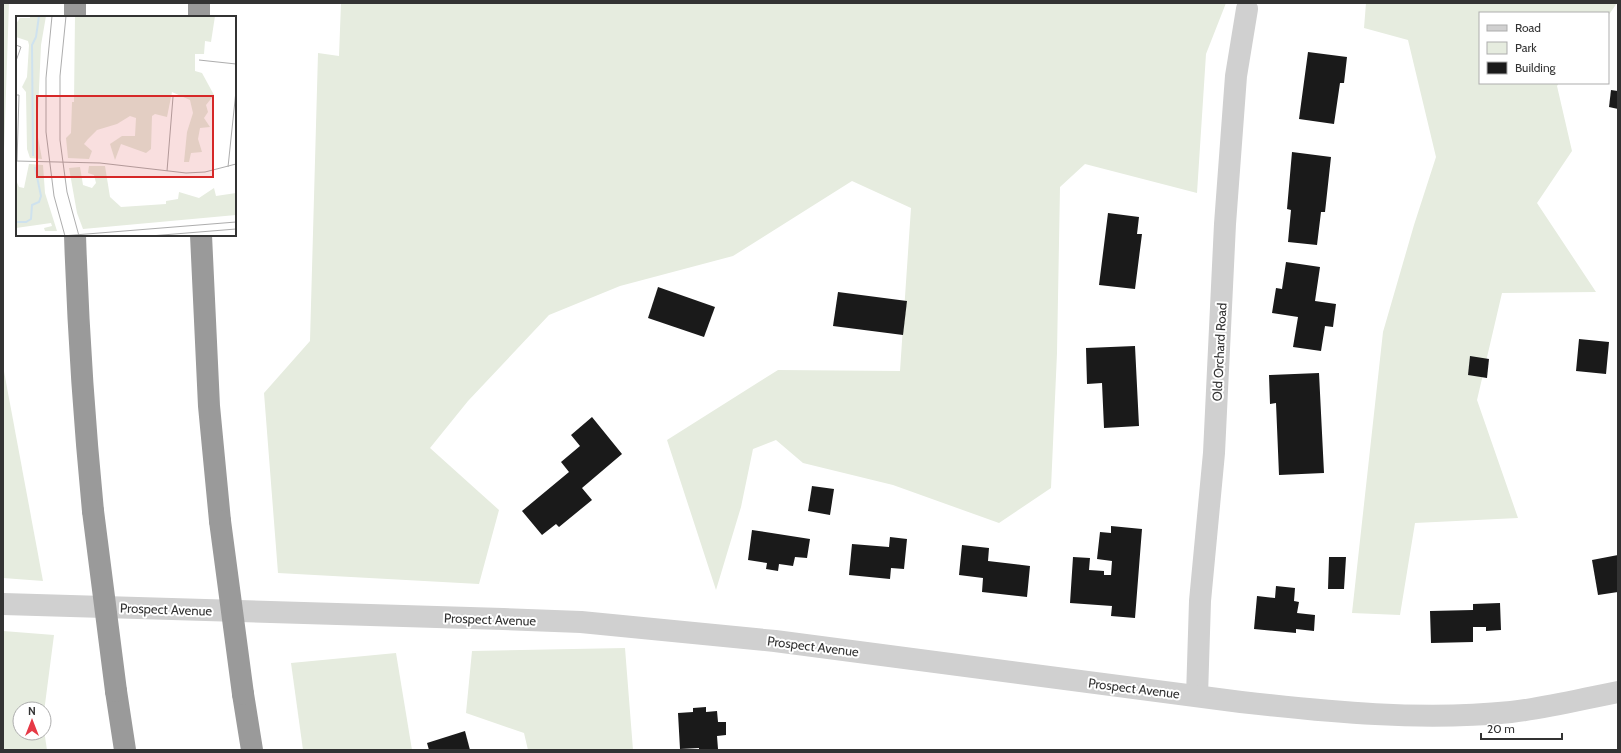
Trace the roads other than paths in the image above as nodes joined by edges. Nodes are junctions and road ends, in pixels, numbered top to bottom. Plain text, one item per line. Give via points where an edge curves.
1 (75, 3) edge
2 (199, 3) edge
3 (1247, 9) dead end
4 (75, 16) edge
5 (199, 16) edge
6 (75, 236) edge
7 (201, 236) edge
8 (3, 604) edge
9 (1618, 692) edge
10 (1197, 696) junction
11 (125, 750) edge
12 (252, 750) edge

1 - 4 highway
2 - 5 highway
3 - 10 street, Old Orchard Road via 1236,76 1225,224 1215,445 1200,601
6 - 11 highway, bridge via 85,432
7 - 12 highway, bridge via 209,406 220,521
8 - 10 street, Prospect Avenue via 581,622 775,641
9 - 10 street, Prospect Avenue via 1510,712 1440,715 1369,714

